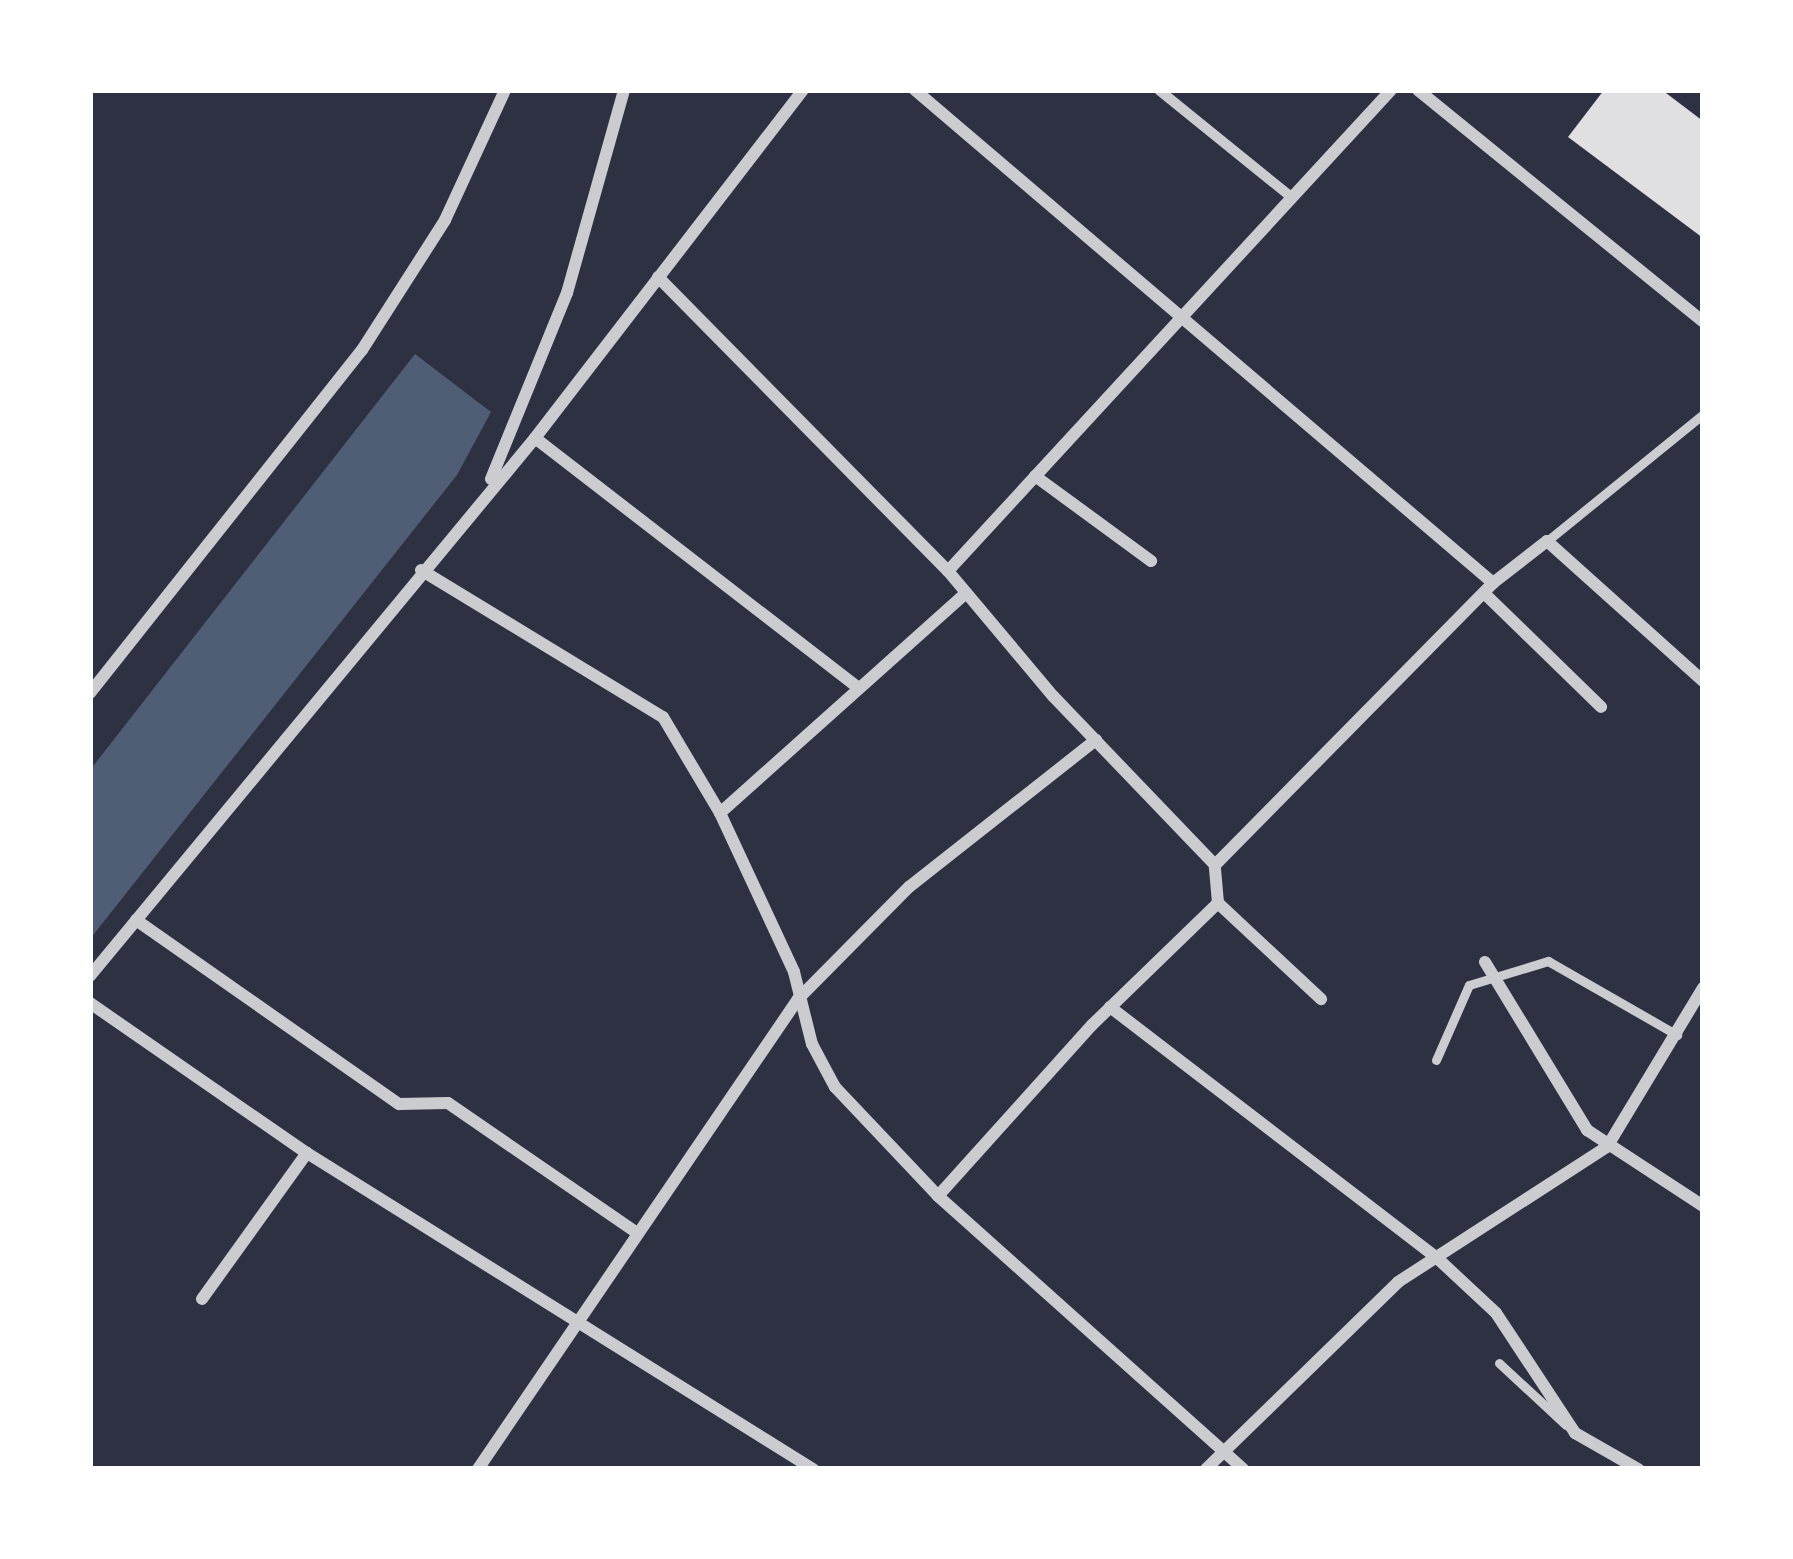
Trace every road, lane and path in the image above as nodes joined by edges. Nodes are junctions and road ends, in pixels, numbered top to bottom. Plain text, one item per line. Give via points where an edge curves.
1 (505, 90) edge
2 (624, 90) edge
3 (803, 90) edge
4 (915, 90) edge
5 (1159, 90) edge
6 (1391, 90) edge
7 (1421, 91) edge
8 (1291, 197) junction
9 (658, 278) junction
10 (1182, 316) junction
11 (1703, 322) edge
12 (1703, 414) edge
13 (535, 438) junction
14 (1035, 476) junction
15 (471, 511) junction
16 (1546, 541) junction
17 (1151, 561) dead end
18 (421, 570) junction
19 (948, 571) junction
20 (1489, 588) junction
21 (966, 592) junction
22 (1703, 681) edge
23 (859, 688) junction
24 (90, 692) edge
25 (1601, 707) dead end
26 (1096, 740) junction
27 (720, 813) junction
28 (1215, 865) junction
29 (1218, 903) junction
30 (136, 920) junction
31 (1488, 968) junction
32 (90, 976) edge
33 (1703, 988) edge
34 (798, 999) junction
35 (1321, 999) dead end
36 (90, 1003) edge
37 (1110, 1007) junction
38 (1677, 1035) junction
39 (1436, 1060) dead end
40 (1607, 1148) junction
41 (307, 1154) junction
42 (938, 1196) junction
43 (1703, 1206) edge
44 (635, 1232) junction
45 (1436, 1257) junction
46 (202, 1299) dead end
47 (576, 1322) junction
48 (1499, 1364) dead end
49 (1575, 1433) junction
50 (1221, 1449) junction
51 (478, 1469) edge
52 (813, 1469) edge
53 (1206, 1469) edge
54 (1243, 1469) edge
55 (1638, 1469) edge

1 - 24 street via 445,220 362,350
2 - 15 street via 602,186 547,351 507,453
3 - 9 street
4 - 10 street
5 - 8 street
6 - 8 street
7 - 11 street
8 - 10 street
9 - 13 street
9 - 19 street
10 - 14 street
10 - 20 street
12 - 16 lane
13 - 15 street
13 - 23 street
14 - 17 street
14 - 19 street
15 - 18 street
16 - 20 street
16 - 22 street
18 - 27 street via 662,718
18 - 30 street
19 - 21 street
20 - 25 street
20 - 28 street
21 - 23 street
21 - 26 street
23 - 27 street
26 - 28 street
26 - 34 street via 909,887
27 - 34 street via 794,972
28 - 29 street
29 - 35 street
29 - 37 street
30 - 32 street
30 - 44 street via 399,1104 448,1103
31 - 38 lane via 1547,961
31 - 39 lane via 1469,986
31 - 40 street via 1580,1119
33 - 38 street
34 - 42 street via 835,1087
34 - 44 street
36 - 41 street
37 - 42 street
37 - 45 street
38 - 40 street
40 - 43 street
40 - 45 street
41 - 46 street
41 - 47 street
42 - 50 street
44 - 47 street
45 - 49 street via 1496,1312
45 - 50 street via 1381,1296
47 - 51 street
47 - 52 street
48 - 49 lane
49 - 55 street
50 - 53 street
50 - 54 street

